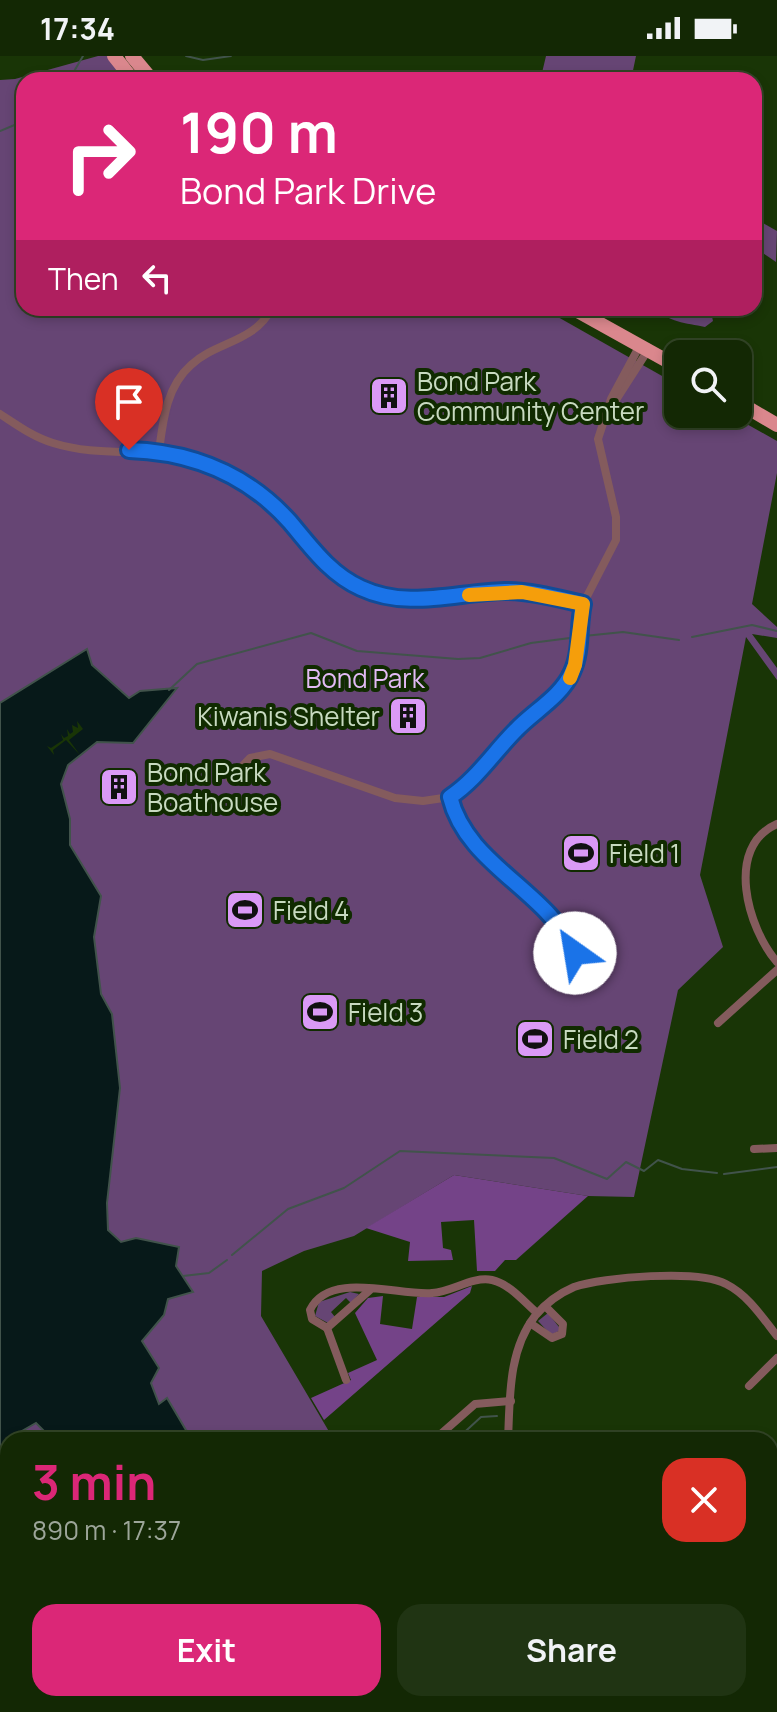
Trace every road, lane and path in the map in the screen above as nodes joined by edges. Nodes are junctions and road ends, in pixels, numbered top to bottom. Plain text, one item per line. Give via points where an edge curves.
1 (114, 56) edge
2 (132, 56) edge
3 (127, 72) edge
4 (145, 72) edge
5 (266, 316) edge
6 (586, 316) edge
7 (644, 348) junction
8 (664, 359) edge
9 (752, 410) edge
10 (0, 414) edge
11 (777, 425) edge
12 (159, 451) junction
13 (583, 604) junction
14 (230, 779) dead end
15 (450, 797) junction
16 (777, 824) edge
17 (584, 956) dead end
18 (777, 962) edge
19 (777, 970) edge
20 (718, 1023) dead end
21 (777, 1148) edge
22 (754, 1149) dead end
23 (370, 1290) junction
24 (545, 1306) junction
25 (537, 1313) junction
26 (530, 1323) junction
27 (327, 1328) junction
28 (777, 1336) edge
29 (777, 1358) edge
30 (346, 1380) dead end
31 (749, 1386) dead end
32 (511, 1401) junction
33 (443, 1432) edge
34 (509, 1432) edge

1 - 3 main road
2 - 4 main road
5 - 12 street via 256,330 196,361 177,382
6 - 7 main road
7 - 8 main road
7 - 13 street via 600,428 598,451 617,533
9 - 11 main road
10 - 12 street via 68,447
12 - 13 street via 211,465 246,483 274,505 332,570 370,591 414,600 522,592
13 - 15 street via 570,677 475,778
14 - 15 street via 243,763 270,754 395,798
15 - 17 street via 459,826 472,842 565,931 575,953
16 - 18 street via 755,842 747,869 752,919
19 - 20 street
21 - 22 street
23 - 25 street via 429,1294 491,1280
23 - 27 street
23 - 27 street via 339,1289 318,1298 310,1310 312,1319
24 - 25 street
24 - 26 street via 563,1324 562,1334 552,1338
24 - 28 street via 590,1283 707,1277 743,1295
25 - 26 street
26 - 32 street via 515,1359
27 - 30 street
29 - 31 street
32 - 33 street via 475,1404
32 - 34 street

